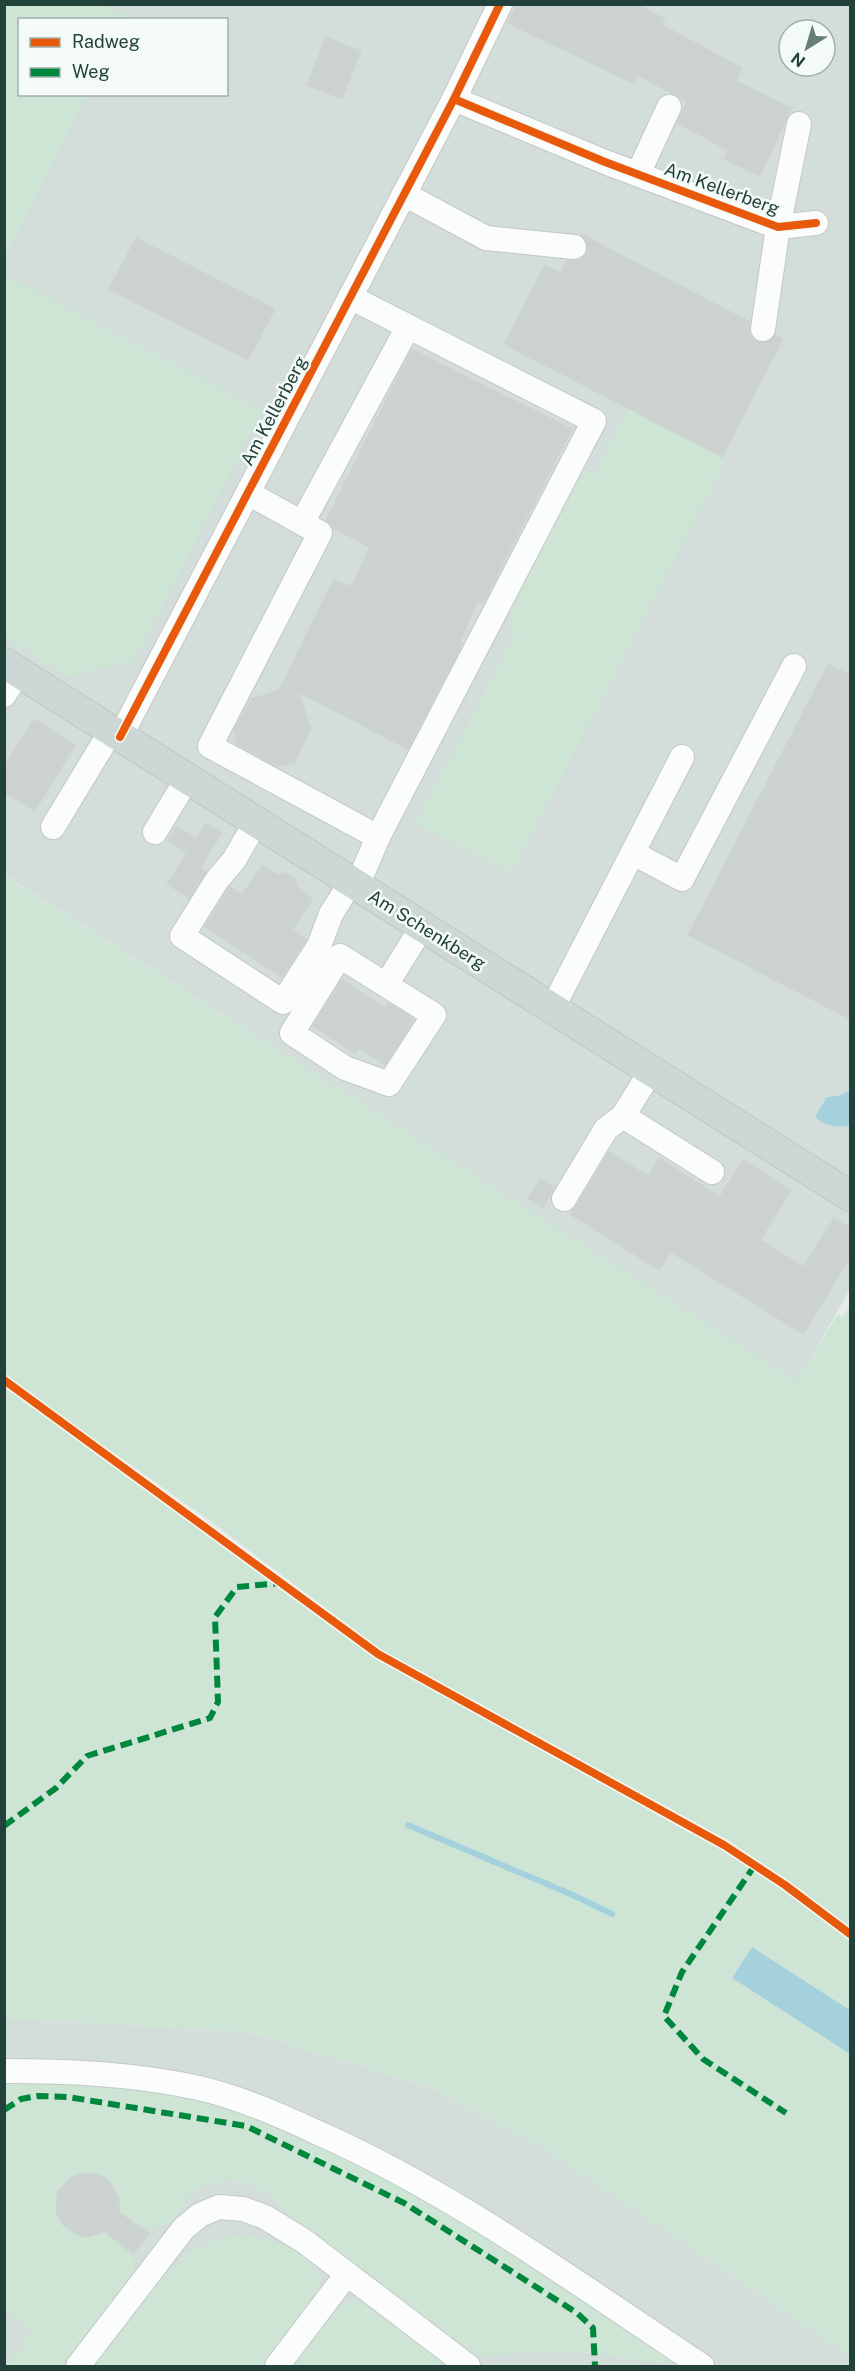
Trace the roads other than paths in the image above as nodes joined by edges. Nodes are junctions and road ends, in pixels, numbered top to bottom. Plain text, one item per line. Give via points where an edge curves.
1 (500, 4) edge
2 (454, 99) junction
3 (669, 106) dead end
4 (799, 124) dead end
5 (638, 174) junction
6 (404, 194) junction
7 (816, 223) dead end
8 (778, 227) junction
9 (574, 247) dead end
10 (350, 297) junction
11 (408, 327) junction
12 (763, 329) dead end
13 (248, 493) junction
14 (302, 523) junction
15 (794, 666) dead end
16 (9, 677) edge
17 (115, 734) junction
18 (682, 757) dead end
19 (187, 779) junction
20 (256, 822) junction
21 (53, 827) dead end
22 (155, 832) dead end
23 (378, 837) junction
24 (633, 853) junction
25 (354, 884) junction
26 (423, 927) junction
27 (387, 985) junction
28 (552, 1009) junction
29 (651, 1071) junction
30 (624, 1116) junction
31 (712, 1172) dead end
32 (850, 1196) edge
33 (564, 1199) dead end
34 (4, 2071) edge
35 (347, 2274) junction
36 (78, 2367) edge
37 (277, 2367) edge
38 (468, 2367) edge
39 (702, 2367) edge

1 - 2 street, Am Kellerberg
2 - 5 street, Am Kellerberg
2 - 6 street, Am Kellerberg
3 - 5 street
4 - 8 street
5 - 8 street, Am Kellerberg
6 - 9 street via 486,238
6 - 10 street, Am Kellerberg
7 - 8 street, Am Kellerberg
8 - 12 street
10 - 11 street
10 - 13 street, Am Kellerberg
11 - 14 street
11 - 23 street via 594,421
13 - 14 street
13 - 17 street, Am Kellerberg
14 - 23 street via 320,534 210,746
15 - 24 street via 682,879
16 - 17 main road, Am Schenkberg
17 - 19 main road, Am Schenkberg
17 - 21 street, Am Kellerberg
18 - 24 street
19 - 20 main road, Am Schenkberg
19 - 22 street
20 - 25 main road, Am Schenkberg
20 - 25 street via 182,936 283,1002 319,946 331,914
23 - 25 street
24 - 28 street
25 - 26 main road, Am Schenkberg
26 - 27 street
26 - 28 main road, Am Schenkberg
27 - 27 street via 434,1015 389,1084 345,1068 292,1033 339,956
28 - 29 main road, Am Schenkberg
29 - 30 street
29 - 32 main road, Am Schenkberg
30 - 31 street
30 - 33 street via 606,1129
34 - 39 street via 128,2075 201,2089 267,2110 425,2186
35 - 36 street via 265,2217 243,2209 219,2207 184,2228
35 - 37 street
35 - 38 street

